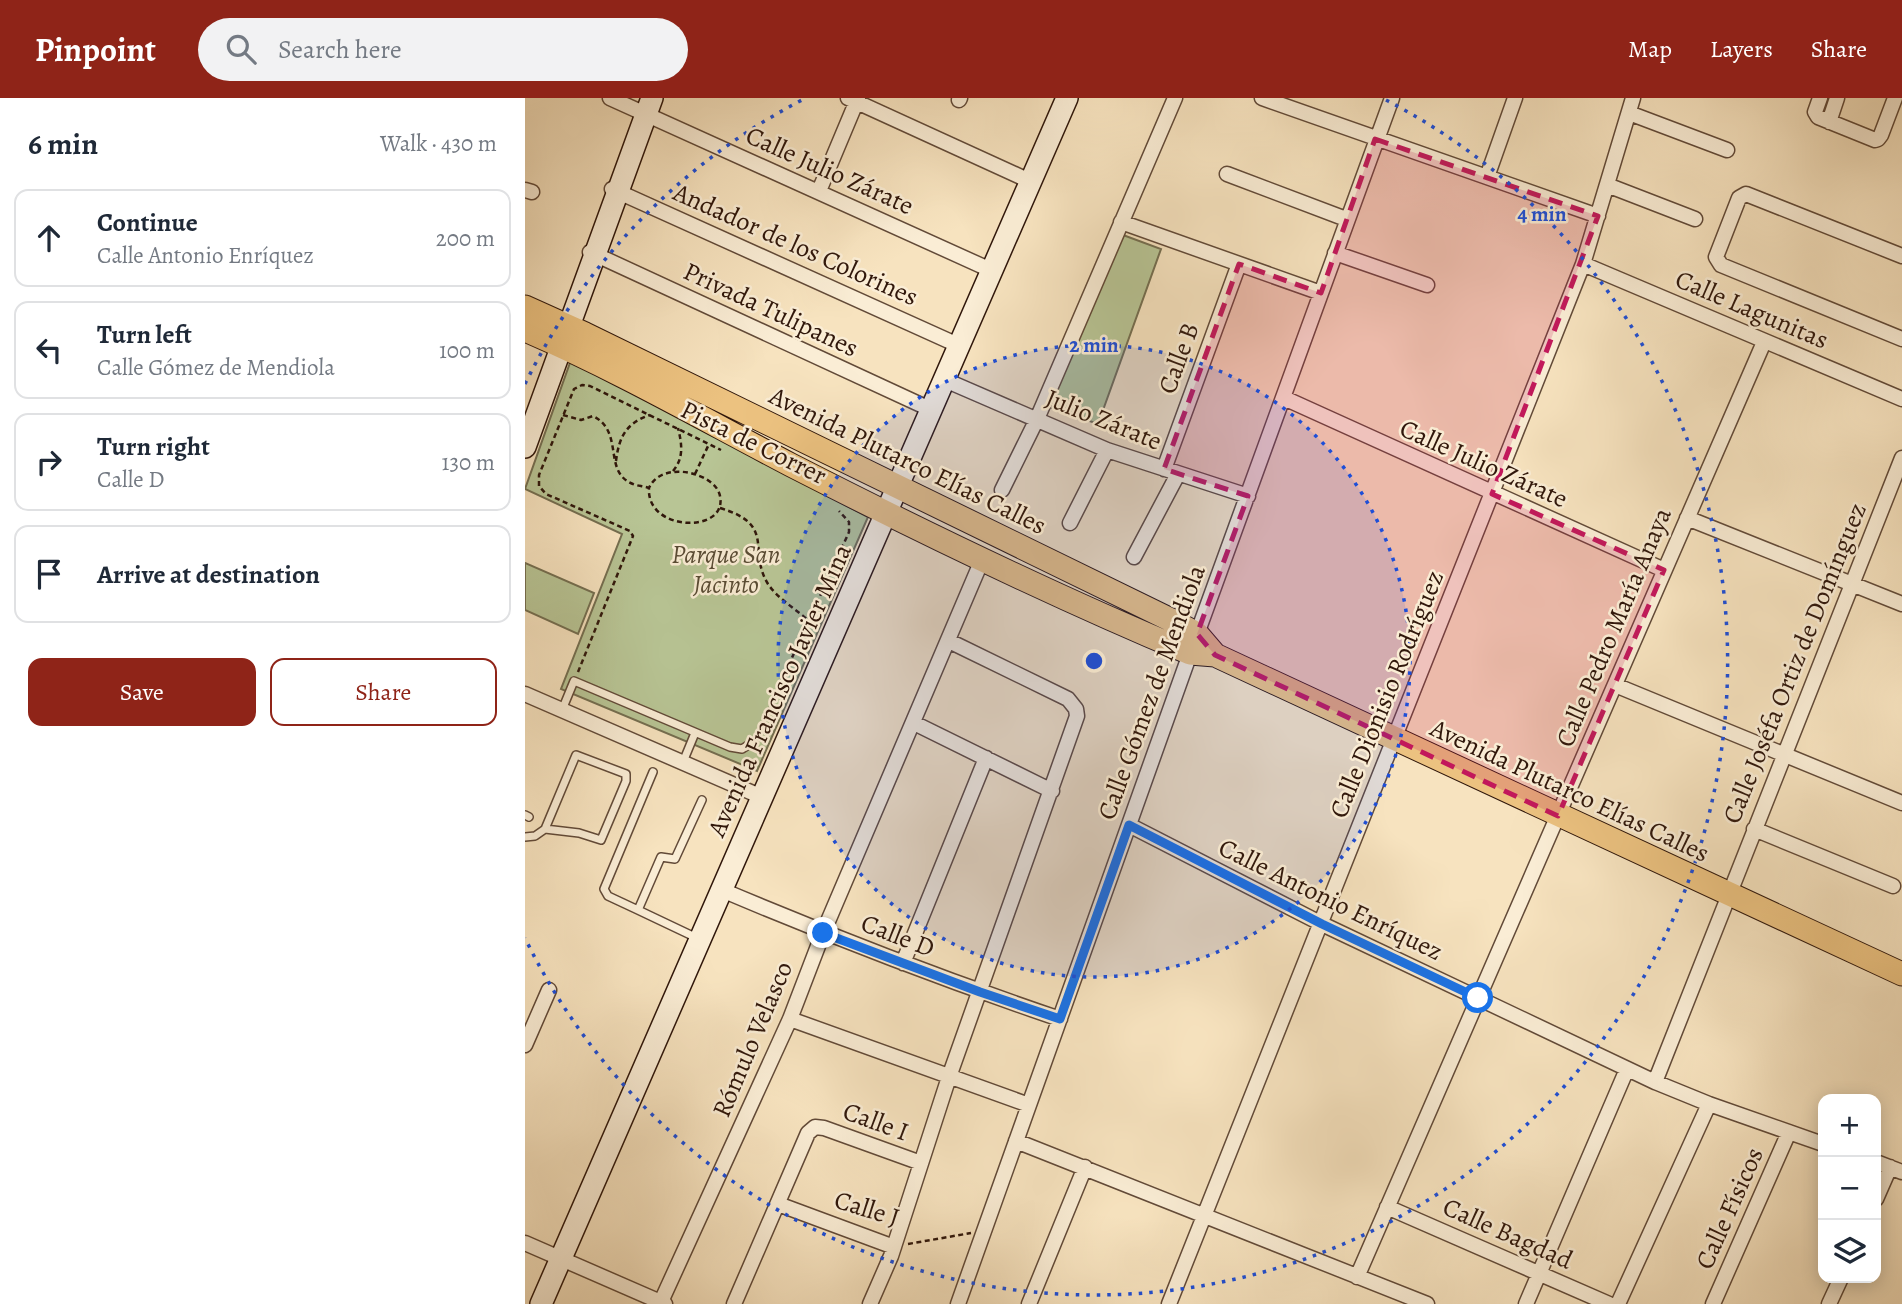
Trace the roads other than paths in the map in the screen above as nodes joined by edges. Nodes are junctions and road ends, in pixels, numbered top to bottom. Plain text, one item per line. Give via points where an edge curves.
1 (610, 98) edge
2 (1067, 98) edge
3 (1175, 98) edge
4 (1262, 98) edge
5 (1391, 98) edge
6 (1515, 98) edge
7 (1633, 98) edge
8 (1820, 98) edge
9 (1837, 98) edge
10 (1895, 98) edge
11 (854, 99) edge
12 (649, 106) edge
13 (1629, 113) junction
14 (1829, 122) junction
15 (1375, 139) junction
16 (1727, 150) dead end
17 (1227, 174) dead end
18 (1487, 177) junction
19 (1032, 182) junction
20 (1607, 185) junction
21 (615, 189) junction
22 (819, 191) junction
23 (1598, 216) junction
24 (1346, 219) junction
25 (1695, 219) dead end
26 (1121, 222) junction
27 (593, 253) junction
28 (1335, 253) junction
29 (1902, 256) edge
30 (1239, 264) junction
31 (1583, 264) junction
32 (993, 271) junction
33 (1427, 285) dead end
34 (1321, 293) junction
35 (525, 307) edge
36 (525, 330) edge
37 (565, 336) junction
38 (1902, 339) edge
39 (1764, 342) junction
40 (960, 346) junction
41 (945, 380) junction
42 (1284, 398) junction
43 (1902, 399) edge
44 (932, 410) junction
45 (1037, 419) junction
46 (525, 447) edge
47 (1107, 450) junction
48 (1902, 458) edge
49 (1171, 471) junction
50 (898, 487) junction
51 (1002, 490) dead end
52 (1492, 494) junction
53 (1248, 496) junction
54 (886, 513) junction
55 (1687, 518) junction
56 (1070, 523) dead end
57 (1134, 557) dead end
58 (982, 560) junction
59 (1664, 570) junction
60 (1853, 583) junction
61 (1902, 604) edge
62 (949, 641) junction
63 (1193, 644) junction
64 (1615, 685) junction
65 (525, 694) edge
66 (562, 710) junction
67 (914, 723) junction
68 (695, 733) junction
69 (1393, 738) junction
70 (753, 742) road end
71 (1785, 755) junction
72 (986, 758) junction
73 (683, 762) junction
74 (653, 772) dead end
75 (1052, 790) junction
76 (762, 797) junction
77 (702, 800) dead end
78 (1902, 803) edge
79 (1558, 816) junction
80 (1129, 825) junction
81 (545, 829) junction
82 (1754, 829) junction
83 (525, 837) edge
84 (1893, 886) dead end
85 (722, 890) junction
86 (1729, 894) junction
87 (638, 910) junction
88 (1322, 924) junction
89 (823, 933) junction
90 (700, 939) junction
91 (902, 963) junction
92 (1902, 974) edge
93 (549, 990) dead end
94 (980, 992) junction
95 (1478, 998) junction
96 (790, 1019) junction
97 (1060, 1019) junction
98 (525, 1045) edge
99 (1627, 1069) junction
100 (950, 1077) junction
101 (1655, 1082) junction
102 (1709, 1104) junction
103 (1029, 1105) junction
104 (1789, 1132) junction
105 (1016, 1141) junction
106 (1818, 1142) edge
107 (921, 1163) junction
108 (1084, 1167) junction
109 (1889, 1167) edge
110 (1881, 1187) edge
111 (778, 1204) junction
112 (1387, 1207) junction
113 (1203, 1214) junction
114 (525, 1243) edge
115 (894, 1247) junction
116 (561, 1258) junction
117 (1539, 1274) junction
118 (1357, 1277) junction
119 (1839, 1283) edge
120 (662, 1303) edge
121 (541, 1304) edge
122 (734, 1304) edge
123 (870, 1304) edge
124 (958, 1304) edge
125 (1029, 1304) edge
126 (1169, 1304) edge
127 (1427, 1304) edge
128 (1526, 1304) edge
129 (1609, 1304) edge
130 (1618, 1304) edge
131 (1713, 1304) edge
132 (1829, 1304) edge

1 - 12 street, Calle Julio Zárate
2 - 19 main road, Avenida Francisco Javier Mina
3 - 26 street
4 - 15 street
5 - 15 street, Calle Gómez de Mendiola
6 - 18 street
7 - 13 street, Calle Dionisio Rodríguez
8 - 14 street via 1816,115
9 - 14 street
10 - 14 street via 1878,139
11 - 19 street
11 - 22 street
12 - 21 main road
12 - 22 street, Calle Julio Zárate
13 - 16 street
13 - 20 street, Calle Dionisio Rodríguez
15 - 18 street
15 - 24 street, Calle Gómez de Mendiola
17 - 24 street
18 - 23 street
19 - 32 main road, Avenida Francisco Javier Mina
20 - 23 street, Calle Dionisio Rodríguez
20 - 25 street
21 - 27 main road
21 - 40 street, Andador de los Colorines
22 - 32 street, Calle Julio Zárate
23 - 31 street, Calle Dionisio Rodríguez
24 - 28 street, Calle Gómez de Mendiola
26 - 30 street
26 - 45 street
27 - 37 main road
27 - 44 street, Privada Tulipanes
28 - 33 street
28 - 34 street, Calle Gómez de Mendiola
29 - 38 street via 1746,194 1739,198 1716,257 1721,265
30 - 34 street
30 - 49 street, Calle B
31 - 39 street, Calle Lagunitas
31 - 52 street, Calle Dionisio Rodríguez
32 - 40 main road, Avenida Francisco Javier Mina
34 - 42 street, Calle Gómez de Mendiola
35 - 37 main road
36 - 37 main road
37 - 46 main road
37 - 50 main road, Avenida Plutarco Elías Calles
37 - 54 main road, Avenida Plutarco Elías Calles
39 - 43 street, Calle Lagunitas
39 - 55 street, Calle Pedro María Anaya
40 - 41 main road, Avenida Francisco Javier Mina
41 - 44 main road, Avenida Francisco Javier Mina
41 - 45 street, Julio Zárate
42 - 52 street, Calle Julio Zárate
42 - 53 street, Calle Gómez de Mendiola
44 - 50 main road, Avenida Francisco Javier Mina
45 - 47 street, Julio Zárate
45 - 51 street
47 - 49 street, Julio Zárate
47 - 56 street
48 - 60 street, Calle Joséfa Ortiz de Domínguez
49 - 53 street, Julio Zárate
49 - 57 street, Calle B
50 - 54 main road, Avenida Francisco Javier Mina
50 - 63 main road, Avenida Plutarco Elías Calles
52 - 59 street, Calle Julio Zárate
52 - 69 street, Calle Dionisio Rodríguez
53 - 63 street, Calle Gómez de Mendiola
54 - 58 main road, Avenida Plutarco Elías Calles
54 - 76 main road, Avenida Francisco Javier Mina
55 - 59 street, Calle Pedro María Anaya
55 - 60 street
58 - 62 street, Rómulo Velasco
58 - 63 main road, Avenida Plutarco Elías Calles
59 - 64 street, Calle Pedro María Anaya
60 - 61 street
60 - 71 street, Calle Joséfa Ortiz de Domínguez
62 - 67 street, Rómulo Velasco
62 - 75 street via 1068,699 1076,709 1076,723
63 - 69 main road, Avenida Plutarco Elías Calles
63 - 80 street, Calle Gómez de Mendiola
64 - 71 street
64 - 79 street, Calle Pedro María Anaya
65 - 66 street
66 - 68 lane via 574,681
66 - 73 street
67 - 72 street
67 - 89 street, Rómulo Velasco
68 - 70 lane via 736,749
68 - 73 lane
69 - 79 main road, Avenida Plutarco Elías Calles
69 - 88 street, Calle Dionisio Rodríguez
71 - 78 street
71 - 82 street, Calle Joséfa Ortiz de Domínguez
72 - 75 street
72 - 91 street
73 - 76 street
74 - 87 lane via 604,889 608,896
75 - 94 street
76 - 85 main road, Avenida Francisco Javier Mina
77 - 87 lane via 675,859 661,857
79 - 86 main road, Avenida Plutarco Elías Calles
79 - 95 street, Calle Pedro María Anaya
80 - 88 street, Calle Antonio Enríquez
80 - 97 street, Calle Gómez de Mendiola
81 - 81 lane via 576,754 624,772 627,777 601,841
81 - 83 lane
82 - 84 street
82 - 86 street, Calle Joséfa Ortiz de Domínguez
85 - 89 street, Calle D
85 - 90 main road, Avenida Francisco Javier Mina
86 - 92 main road, Avenida Plutarco Elías Calles
86 - 101 street, Calle Joséfa Ortiz de Domínguez
87 - 90 lane
88 - 95 street, Calle Antonio Enríquez
88 - 113 street, Calle Dionisio Rodríguez
89 - 91 street, Calle D
89 - 96 street, Rómulo Velasco
90 - 116 main road, Avenida Francisco Javier Mina
91 - 94 street, Calle D
93 - 98 street
94 - 97 street, Calle D
94 - 100 street
95 - 99 street, Calle Antonio Enríquez
95 - 112 street, Calle Pedro María Anaya
96 - 100 street
96 - 120 street, Rómulo Velasco
97 - 103 street, Calle Gómez de Mendiola
99 - 101 street, Calle Antonio Enríquez
99 - 117 street
100 - 103 street
100 - 107 street
101 - 102 street, Calle Antonio Enríquez
102 - 104 street, Calle Antonio Enríquez
102 - 130 street
103 - 105 street, Calle Gómez de Mendiola
104 - 106 street, Calle Antonio Enríquez
104 - 131 street, Calle Físicos
105 - 108 street
105 - 124 street, Calle Gómez de Mendiola
107 - 111 street, Calle I via 814,1127
107 - 115 street
108 - 113 street
108 - 125 street
109 - 110 street
111 - 115 street, Calle J
111 - 122 street
112 - 117 street, Calle Bagdad
112 - 118 street, Calle Pedro María Anaya
113 - 118 street
113 - 126 street, Calle Dionisio Rodríguez
114 - 116 street
115 - 123 street
116 - 120 street
116 - 121 main road, Avenida Francisco Javier Mina
117 - 128 street
117 - 129 street, Calle Bagdad
118 - 127 street
119 - 132 street

